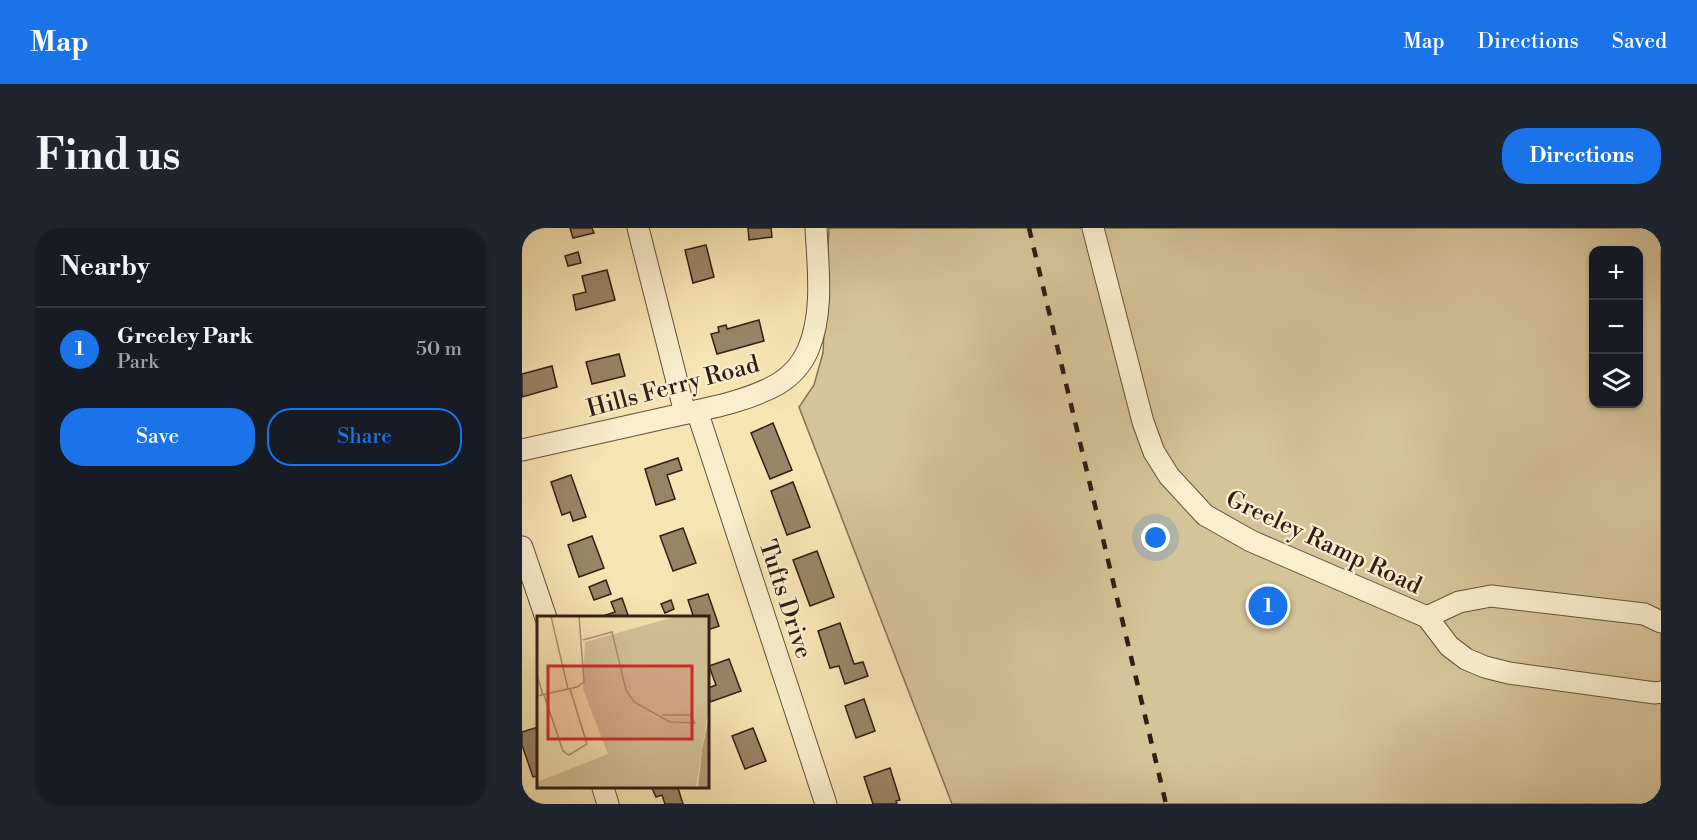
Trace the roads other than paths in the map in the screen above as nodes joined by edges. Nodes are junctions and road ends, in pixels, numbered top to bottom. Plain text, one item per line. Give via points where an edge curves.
1 (638, 228) edge
2 (816, 228) edge
3 (1093, 228) edge
4 (691, 412) junction
5 (522, 450) edge
6 (522, 547) edge
7 (545, 616) edge
8 (1427, 617) junction
9 (1661, 622) edge
10 (1661, 692) edge
11 (603, 789) edge
12 (608, 804) edge
13 (826, 804) edge

1 - 4 street, Tufts Drive
2 - 4 street, Hills Ferry Road via 816,330 796,370 778,384 750,396
3 - 8 street, Greeley Ramp Road via 1143,422 1154,452 1169,476 1205,515 1251,541
4 - 5 street, Hills Ferry Road
4 - 13 street, Tufts Drive
6 - 7 street
8 - 9 street, Greeley Ramp Road via 1460,602 1491,596 1644,614
8 - 10 street, Greeley Ramp Road via 1449,646 1485,667
11 - 12 street

